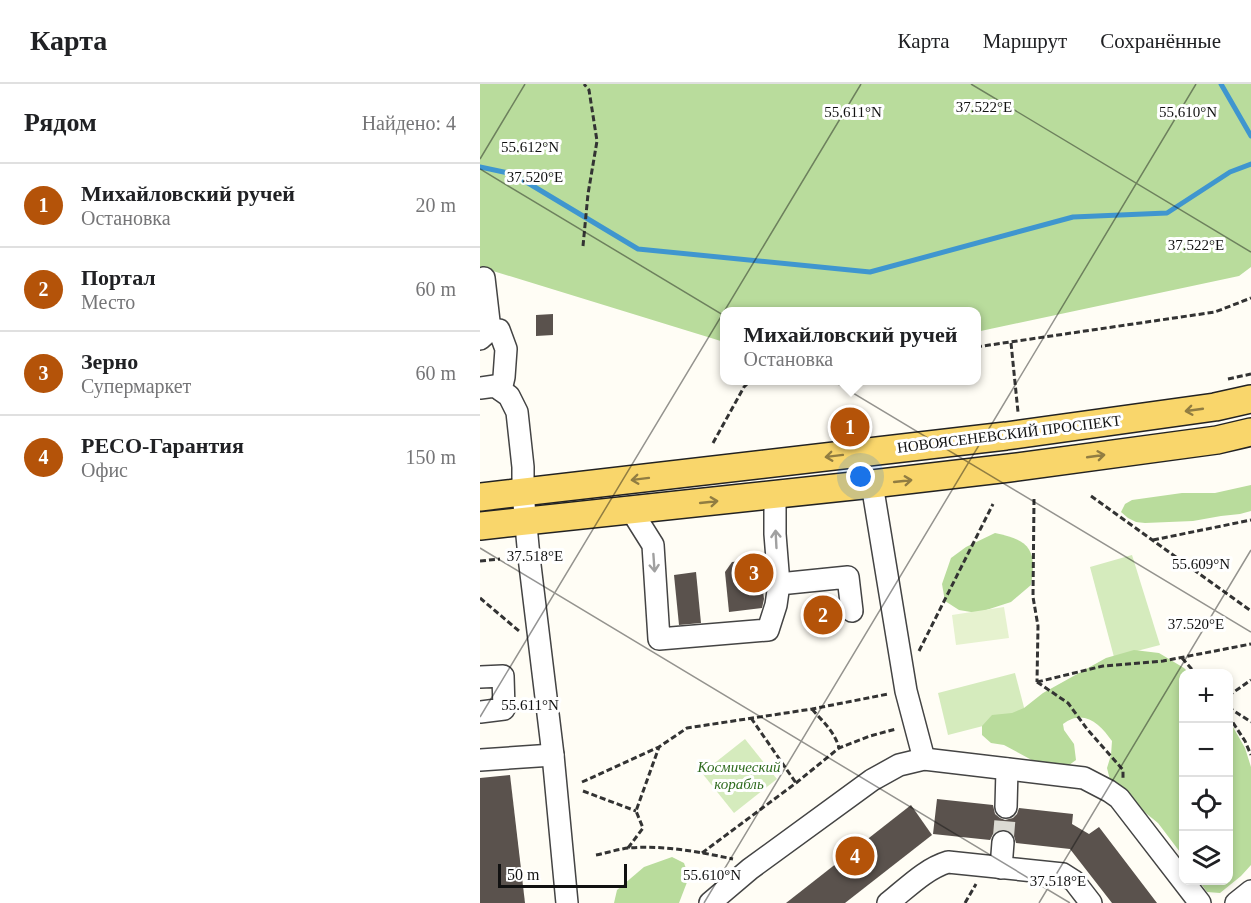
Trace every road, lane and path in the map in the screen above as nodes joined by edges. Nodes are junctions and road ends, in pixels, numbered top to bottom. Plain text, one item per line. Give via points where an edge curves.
1 (584, 84) edge
2 (583, 246) dead end
3 (484, 278) dead end
4 (1251, 298) edge
5 (485, 335) edge
6 (1011, 343) junction
7 (981, 347) edge
8 (1251, 374) edge
9 (1228, 380) dead end
10 (746, 385) edge
11 (480, 388) edge
12 (501, 390) junction
13 (1251, 399) edge
14 (1018, 412) dead end
15 (1251, 432) edge
16 (713, 443) dead end
17 (938, 443) junction
18 (944, 476) junction
19 (872, 484) junction
20 (523, 493) junction
21 (775, 494) junction
22 (1091, 496) dead end
23 (480, 497) edge
24 (1034, 499) dead end
25 (993, 504) dead end
26 (631, 510) junction
27 (1251, 520) edge
28 (525, 522) junction
29 (480, 526) edge
30 (1154, 540) junction
31 (500, 559) dead end
32 (480, 561) edge
33 (779, 584) junction
34 (480, 598) edge
35 (852, 611) dead end
36 (1251, 611) edge
37 (519, 631) dead end
38 (1251, 644) edge
39 (919, 652) dead end
40 (1182, 658) junction
41 (1192, 669) edge
42 (480, 677) edge
43 (1251, 680) edge
44 (1037, 682) junction
45 (906, 691) junction
46 (1233, 693) edge
47 (812, 710) junction
48 (1233, 710) edge
49 (480, 712) edge
50 (751, 717) junction
51 (1251, 722) edge
52 (1233, 723) edge
53 (914, 724) junction
54 (659, 747) junction
55 (839, 748) junction
56 (553, 755) junction
57 (1251, 755) edge
58 (924, 759) junction
59 (480, 760) edge
60 (1007, 770) junction
61 (582, 782) dead end
62 (796, 783) junction
63 (583, 791) dead end
64 (1119, 798) junction
65 (1006, 807) tunnel mouth
66 (636, 811) junction
67 (1003, 842) tunnel mouth
68 (628, 848) junction
69 (702, 853) junction
70 (596, 855) dead end
71 (1001, 868) junction
72 (750, 869) junction
73 (1251, 891) edge
74 (567, 903) edge
75 (710, 903) edge
76 (888, 903) edge
77 (1091, 903) edge
78 (1200, 903) edge
79 (1236, 903) edge

1 - 2 path via 589,90 597,141
3 - 5 street
4 - 6 path via 1215,312
5 - 12 street via 499,330 506,349
6 - 7 path
6 - 14 path
8 - 9 path
10 - 16 path
11 - 12 street via 495,386
12 - 20 street via 517,412
13 -> 17 main road, НОВОЯСЕНЕВСКИЙ ПРОСПЕКТ
18 -> 15 main road via 1217,440
17 - 18 street via 954,456 952,467
17 -> 20 main road, НОВОЯСЕНЕВСКИЙ ПРОСПЕКТ
19 -> 18 main road
19 - 21 main road
19 - 45 street
20 - 23 main road, НОВОЯСЕНЕВСКИЙ ПРОСПЕКТ
20 - 28 street
26 -> 21 main road
33 -> 21 street
22 - 30 path
24 - 44 path
25 - 39 path
26 - 28 main road
26 -> 33 street via 653,545 659,639 768,630
27 - 30 path
28 - 29 main road
28 - 56 street
30 - 36 path
31 - 32 path
33 - 35 street via 848,577
34 - 37 path
38 - 40 path
40 - 41 path
40 - 44 path via 1103,666
42 - 49 street via 503,676 504,709
43 - 46 path
44 - 64 path via 1068,703 1123,770
45 - 47 path
45 - 53 street
47 - 50 path
47 - 55 path via 832,732
48 - 51 path
50 - 54 path via 687,728
50 - 62 path
52 - 57 path
53 - 55 path
53 - 58 street
54 - 61 path
54 - 66 path
55 - 62 path
56 - 59 street
56 - 74 street
58 - 60 street
58 - 72 street via 899,765 872,780
60 - 64 street via 1084,778
60 - 65 street
62 - 69 path
63 - 66 path
64 - 78 street
66 - 68 path via 643,828
67 - 71 street
68 - 69 path
68 - 70 path
69 - 72 path via 737,860
71 - 76 street via 948,862 938,865
71 - 77 street via 1063,874 1074,881
72 - 75 street
73 - 79 street

